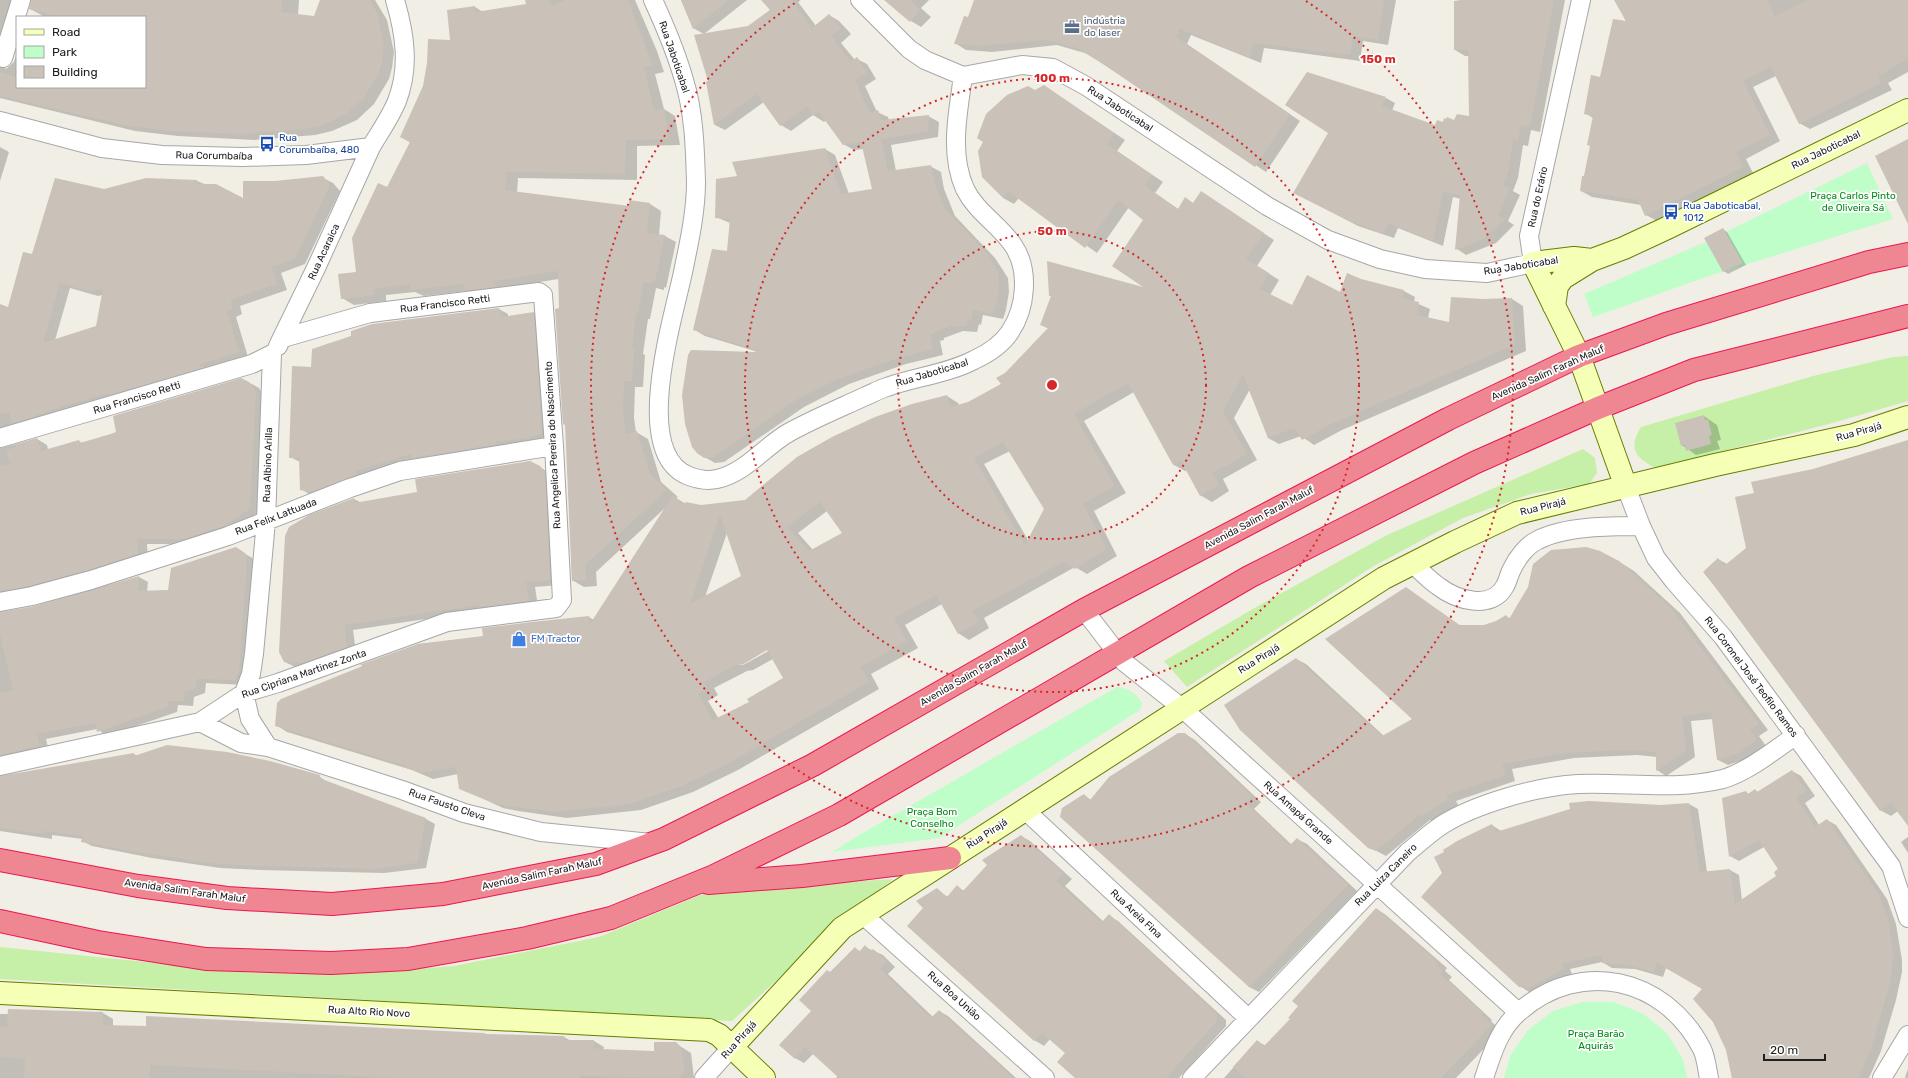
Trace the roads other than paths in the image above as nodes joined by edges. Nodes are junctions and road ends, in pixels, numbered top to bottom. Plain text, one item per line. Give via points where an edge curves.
1 (21, 0) edge
2 (395, 0) edge
3 (653, 0) edge
4 (860, 0) edge
5 (1581, 0) edge
6 (16, 16) edge
7 (16, 16) edge
8 (3, 58) dead end
9 (963, 76) junction
10 (1908, 110) edge
11 (0, 121) edge
12 (372, 147) junction
13 (1908, 254) edge
14 (1592, 260) junction
15 (1533, 263) junction
16 (539, 292) joint
17 (1554, 306) junction
18 (1908, 316) edge
19 (1908, 324) edge
20 (1871, 325) junction
21 (283, 338) junction
22 (272, 354) junction
23 (1579, 356) junction
24 (1598, 408) junction
25 (1908, 416) edge
26 (0, 438) edge
27 (554, 446) junction
28 (1626, 487) junction
29 (266, 521) junction
30 (1641, 526) junction
31 (1413, 564) junction
32 (562, 600) joint
33 (0, 602) edge
34 (1084, 610) junction
35 (1117, 654) junction
36 (244, 693) junction
37 (1182, 708) junction
38 (200, 722) junction
39 (1796, 736) junction
40 (268, 747) junction
41 (0, 766) edge
42 (1025, 810) junction
43 (654, 843) junction
44 (950, 858) junction
45 (0, 860) edge
46 (693, 884) junction
47 (1377, 884) junction
48 (863, 915) junction
49 (1908, 918) edge
50 (0, 921) edge
51 (0, 993) edge
52 (1518, 1012) junction
53 (1248, 1018) junction
54 (1908, 1034) edge
55 (731, 1048) junction
56 (704, 1078) edge
57 (764, 1078) edge
58 (1045, 1078) edge
59 (1192, 1078) edge
60 (1484, 1078) edge
61 (1709, 1078) edge
62 (1882, 1078) edge

1 - 6 street
2 - 12 street via 405,45 405,74 397,102
3 - 9 street, Rua Jaboticabal via 685,82 693,125 696,185 692,231 661,368 660,433 667,454 680,472 696,479 715,480 737,472 786,434 886,387 973,361 994,348 1009,333 1020,311 1024,291 1022,269 1014,246 980,212 966,190 959,169 955,138
4 - 9 street via 909,50
5 - 15 street, Rua do Erário via 1529,236
7 - 8 street
9 - 15 street, Rua Jaboticabal via 1022,65 1054,68 1098,94 1267,206 1328,240 1380,259 1425,269 1487,273
10 - 14 street, Rua Jaboticabal via 1667,228
11 - 12 street, Rua Corumbaíba via 102,148 162,154 244,157 306,155
12 - 21 street, Rua Acaraica
13 - 23 highway, Avenida Salim Farah Maluf via 1869,262 1666,324
14 - 15 street, Rua Jaboticabal via 1574,258
14 - 17 street, Rua Jaboticabal via 1563,278 1557,286
15 - 17 street, Rua do Erário
16 - 21 street, Rua Francisco Retti via 370,313
16 - 27 street, Rua Angelica Pereira do Nascimento via 545,296
17 - 23 street, Rua do Erário
18 - 20 highway
19 - 20 highway
20 - 24 highway via 1694,370
21 - 22 street, Rua Acaraica
22 - 26 street, Rua Francisco Retti via 252,364
22 - 29 street, Rua Albino Arilla
23 - 24 street, Rua do Erário
23 - 34 highway, Avenida Salim Farah Maluf via 1448,419
24 - 28 street, Rua Coronel José Teofilo Ramos
24 - 35 highway via 1474,463 1352,524 1249,577
25 - 28 street, Rua Pirajá via 1854,435
27 - 29 street, Rua Felix Lattuada via 400,471
27 - 32 street, Rua Angelica Pereira do Nascimento
28 - 30 street, Rua Coronel José Teofilo Ramos
28 - 31 street, Rua Pirajá via 1518,513
29 - 33 street, Rua Felix Lattuada via 228,536 90,580
29 - 36 street, Rua Albino Arilla via 254,654 251,674
30 - 31 street via 1578,529 1538,540 1523,552 1512,568 1505,587 1495,598 1484,601 1457,598 1438,586
30 - 39 street, Rua Coronel José Teofilo Ramos via 1656,558 1723,637
31 - 37 street, Rua Pirajá via 1384,578
32 - 36 street, Rua Cipriana Martinez Zonta via 556,608 447,622
34 - 35 street, Rua Amapá Grande
34 - 43 highway, Avenida Salim Farah Maluf via 813,765
35 - 37 street, Rua Amapá Grande
35 - 46 highway via 839,815
36 - 38 street, Rua Cipriana Martinez Zonta
36 - 40 street via 250,720
37 - 42 street, Rua Pirajá
37 - 47 street, Rua Amapá Grande
38 - 40 street, Rua Fausto Cleva via 241,743
38 - 41 street, Rua Cipriana Martinez Zonta
39 - 47 street, Rua Luiza Caneiro via 1759,761 1724,778 1688,786 1576,784 1506,798 1471,810 1442,825 1408,852
39 - 49 street, Rua Coronel José Teofilo Ramos via 1891,866
40 - 43 street, Rua Fausto Cleva via 487,819 541,832
42 - 44 street, Rua Pirajá
42 - 53 street, Rua Areia Fina
43 - 45 highway, Avenida Salim Farah Maluf via 596,864 443,894 332,904 220,897 138,886
44 - 46 highway via 802,876
44 - 48 street, Rua Pirajá
46 - 50 highway via 611,918 527,938 408,959 354,962 206,959 98,942
47 - 52 street, Rua Amapá Grande
47 - 53 street, Rua Luiza Caneiro
48 - 55 street, Rua Pirajá via 842,928
48 - 58 street, Rua Boa União
51 - 55 street, Rua Alto Rio Novo via 709,1030
52 - 60 street via 1495,1042
52 - 61 street via 1548,991 1583,981 1620,982 1654,995 1683,1019 1702,1050
53 - 59 street, Rua Luiza Caneiro
54 - 62 street
55 - 56 street, Rua Pirajá
55 - 57 street, Rua Alto Rio Novo

